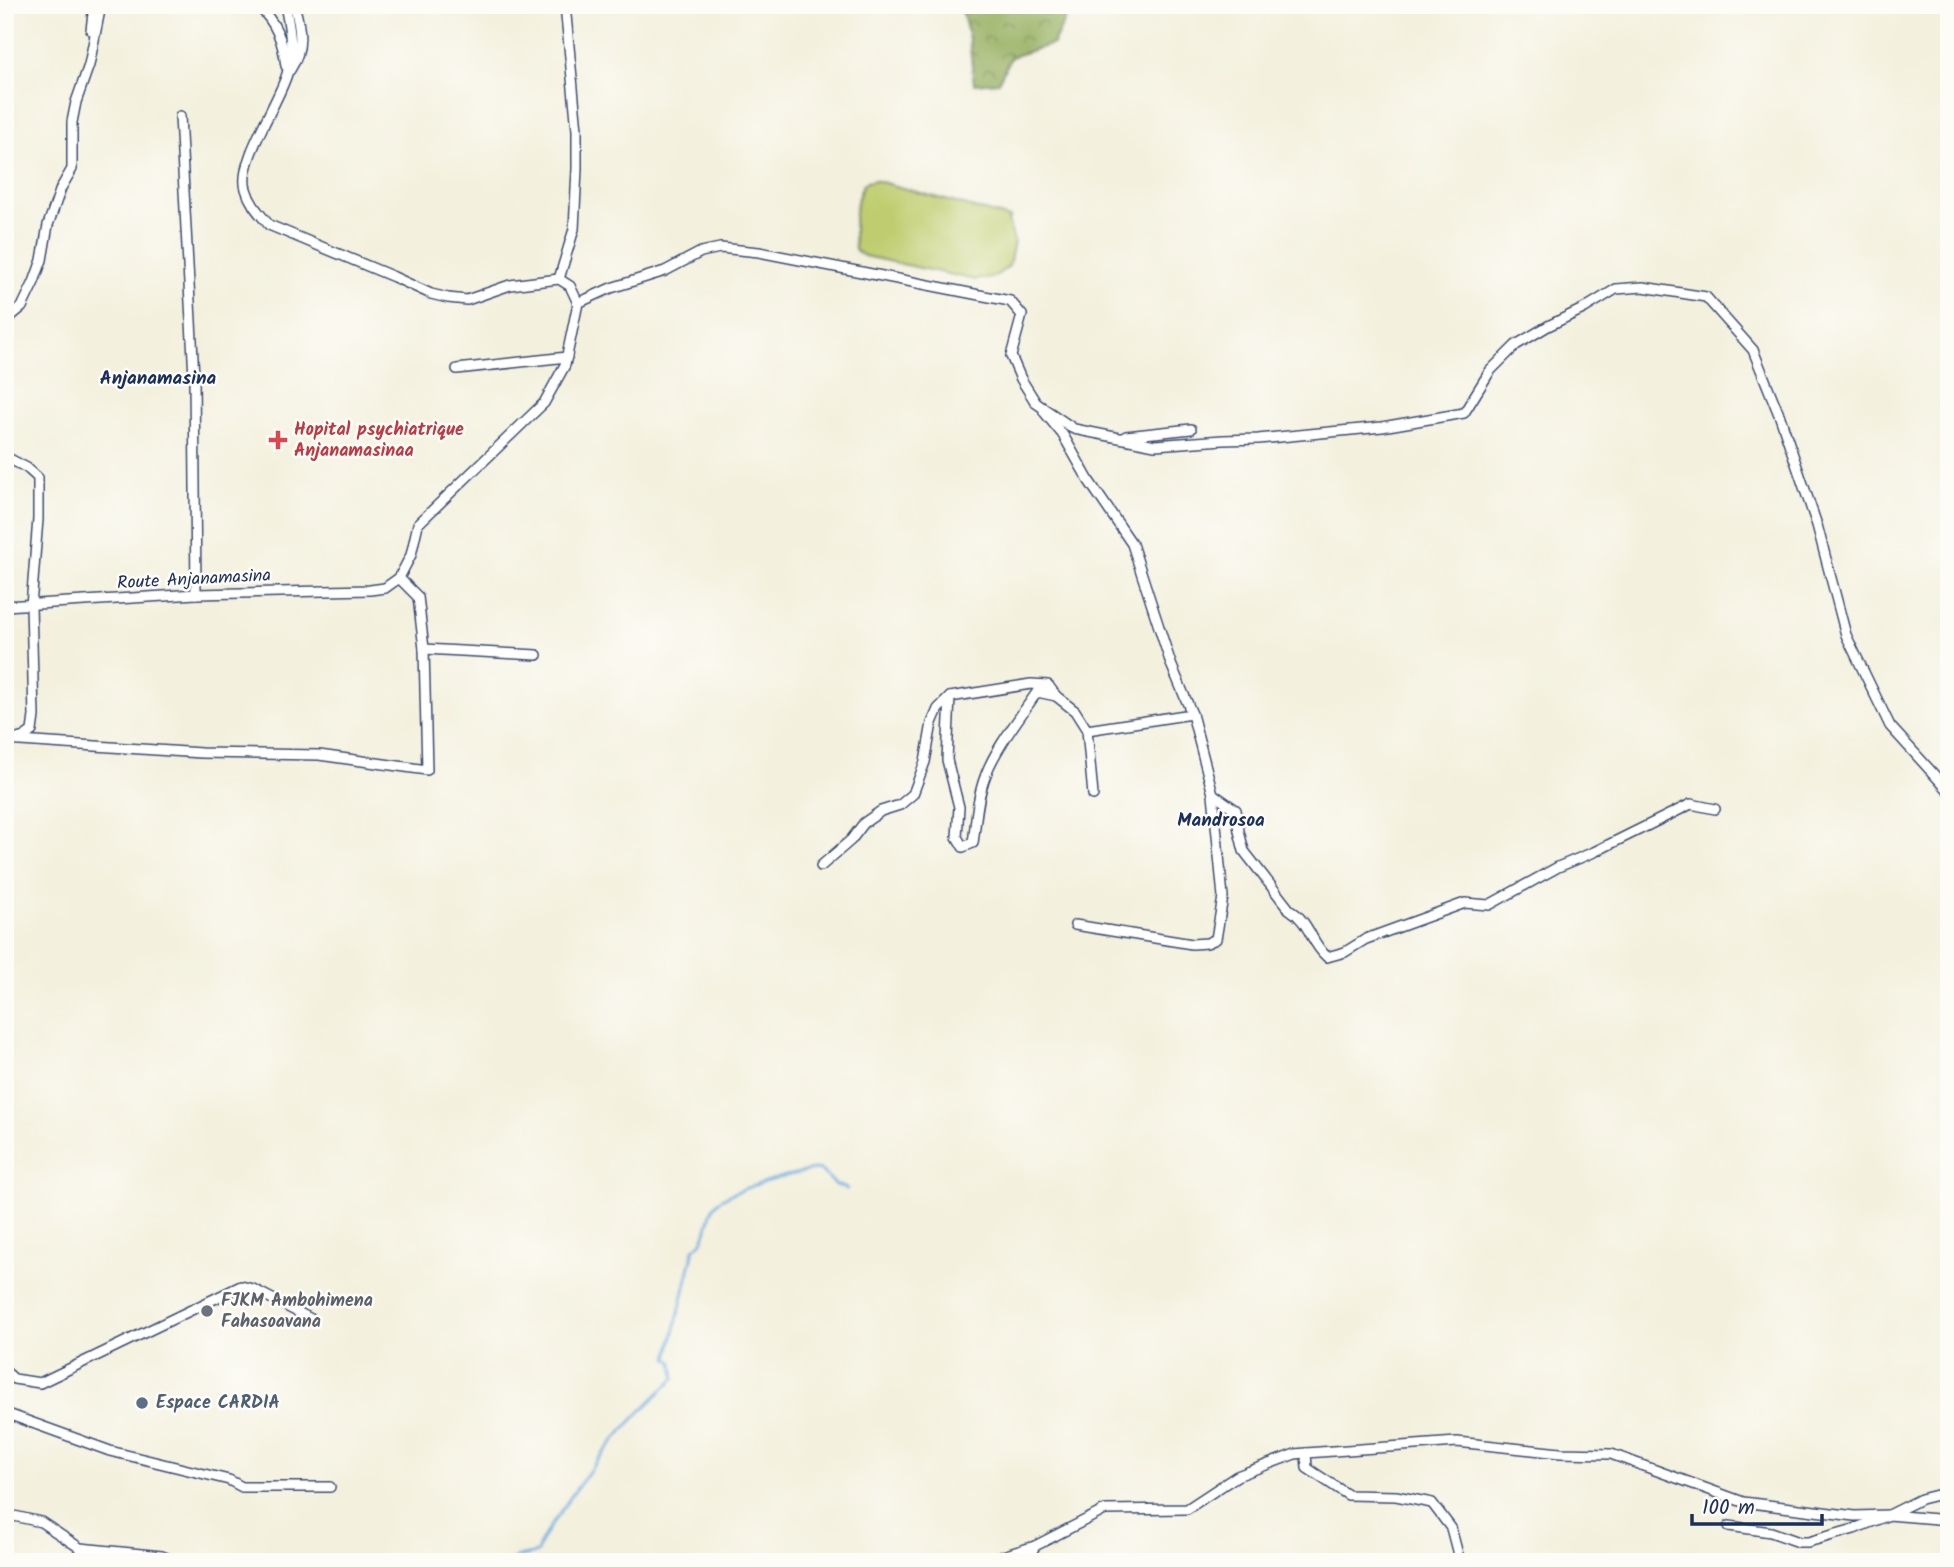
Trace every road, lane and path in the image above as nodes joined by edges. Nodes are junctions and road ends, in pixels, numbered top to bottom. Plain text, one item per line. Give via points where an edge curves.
1 (94, 5) edge
2 (101, 5) edge
3 (257, 5) edge
4 (285, 5) edge
5 (294, 5) edge
6 (565, 5) edge
7 (95, 37) junction
8 (287, 74) junction
9 (180, 116) dead end
10 (559, 279) junction
11 (578, 303) junction
12 (5, 321) edge
13 (567, 357) junction
14 (457, 369) dead end
15 (1036, 403) junction
16 (1191, 429) dead end
17 (1117, 436) junction
18 (8, 458) dead end
19 (399, 578) junction
20 (196, 594) junction
21 (5, 606) edge
22 (31, 606) junction
23 (424, 649) junction
24 (537, 655) dead end
25 (1056, 696) junction
26 (950, 697) junction
27 (1192, 714) junction
28 (1087, 730) junction
29 (7, 740) edge
30 (1949, 791) edge
31 (1213, 794) junction
32 (1093, 795) dead end
33 (1715, 808) dead end
34 (821, 866) dead end
35 (1074, 925) dead end
36 (313, 1320) dead end
37 (5, 1371) edge
38 (5, 1413) edge
39 (1306, 1453) junction
40 (330, 1487) dead end
41 (1949, 1492) edge
42 (5, 1514) edge
43 (1889, 1515) junction
44 (1949, 1520) edge
45 (1729, 1526) dead end
46 (1035, 1545) junction
47 (177, 1562) edge
48 (984, 1562) edge
49 (1026, 1562) edge
50 (1460, 1562) edge

1 - 7 street via 91,30
2 - 7 street
3 - 8 street via 274,24 284,47
4 - 8 street via 292,50
5 - 8 street via 300,48
6 - 10 street via 577,169 574,229
7 - 12 street via 72,122 72,169 48,225 34,282 22,307
8 - 10 street via 247,168 245,187 269,225 448,298 467,300 510,285
9 - 20 street via 194,377
10 - 11 street via 570,286
11 - 13 street
11 - 15 street via 720,248 1010,301 1022,315 1012,356
13 - 14 street
13 - 19 street via 544,403 418,524 411,555
15 - 17 street via 1074,429
15 - 27 street via 1063,435 1132,544
16 - 17 street
17 - 30 street via 1156,445 1258,439 1382,427 1464,412 1490,371 1516,345 1616,289 1643,287 1706,297 1753,350 1816,525 1846,635 1890,726
18 - 22 street via 38,478
19 - 20 street, Route Anjanamasina via 385,589
19 - 23 street via 418,597
20 - 22 street, Route Anjanamasina
21 - 22 street, Route Anjanamasina
22 - 29 street via 32,731
23 - 24 street
23 - 29 street via 427,770 319,755 201,753
25 - 26 street via 1048,685 1031,684
25 - 26 street via 1037,692 1006,738 985,776 973,843 963,848 957,836 959,807 947,760
25 - 28 street
26 - 34 street via 932,723 913,794 864,823
27 - 28 street
27 - 31 street
28 - 32 street
31 - 33 street via 1236,810 1244,851 1289,909 1299,915 1316,948 1327,957 1465,903 1489,905 1690,804
31 - 35 street via 1223,897 1216,939 1192,944
36 - 37 street via 241,1286 40,1383 14,1379
38 - 40 street via 110,1451 242,1487
39 - 43 street via 1457,1442 1611,1454 1743,1502 1855,1516
39 - 46 street via 1237,1476 1187,1509 1105,1510
39 - 50 street via 1307,1468 1348,1495 1396,1496 1432,1503 1451,1528
41 - 43 street
42 - 47 street via 41,1522 80,1548 162,1556
43 - 44 street
43 - 45 street via 1808,1542
46 - 48 street
46 - 49 street

